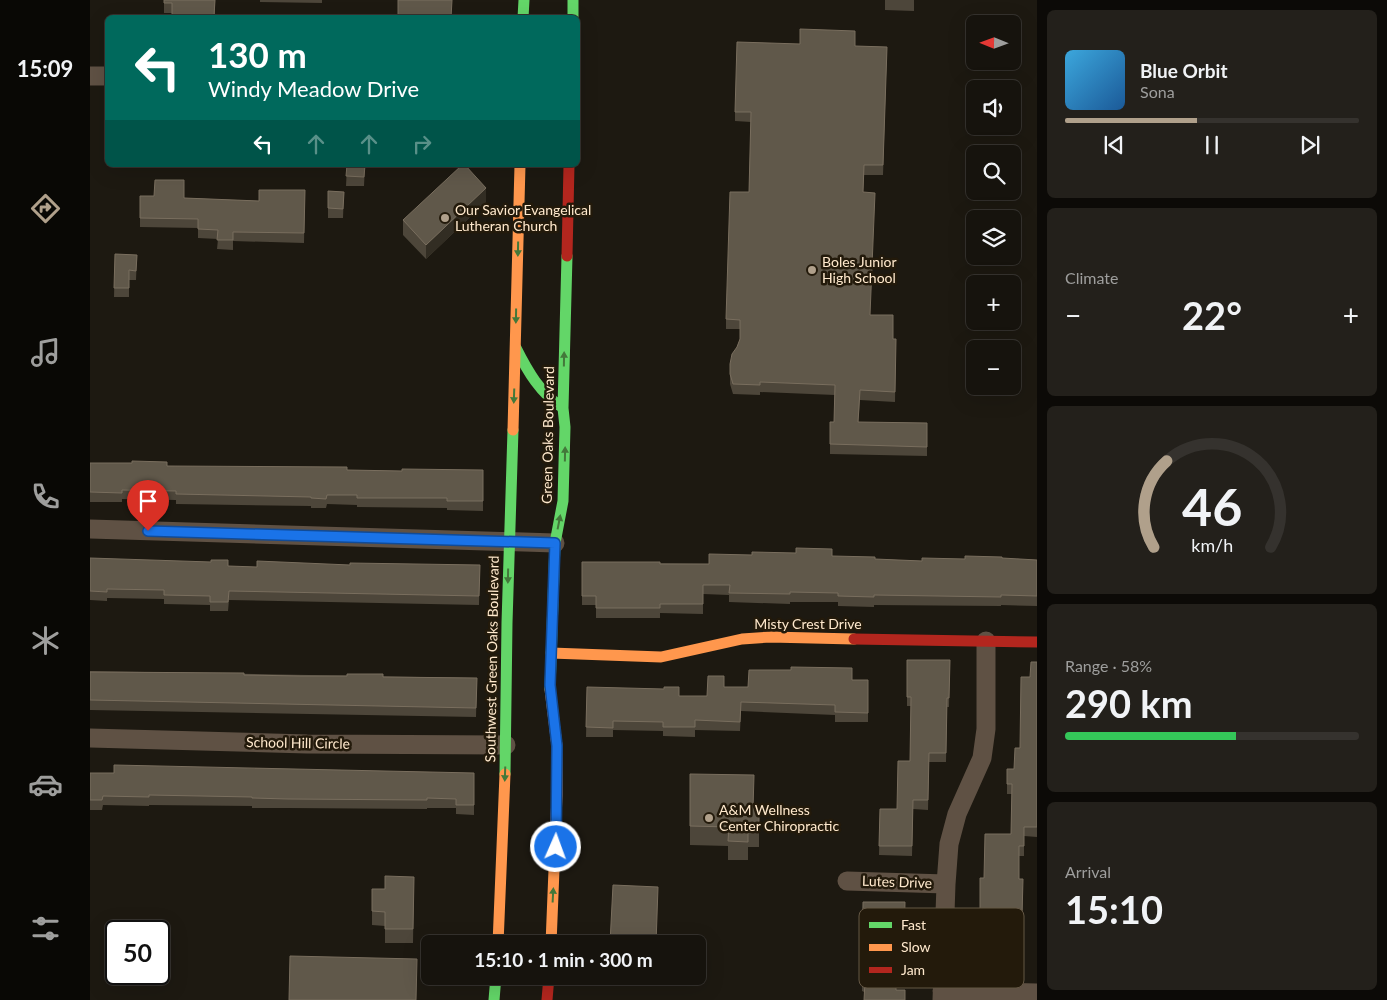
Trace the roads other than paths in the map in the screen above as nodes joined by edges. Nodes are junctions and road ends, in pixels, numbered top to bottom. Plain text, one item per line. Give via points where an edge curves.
1 (524, 0) edge
2 (573, 0) edge
3 (523, 15) edge
4 (573, 15) edge
5 (90, 76) edge
6 (105, 76) edge
7 (520, 167) edge
8 (569, 167) edge
9 (516, 347) junction
10 (563, 408) junction
11 (90, 530) edge
12 (509, 542) junction
13 (555, 543) junction
14 (986, 641) junction
15 (1037, 642) edge
16 (551, 653) junction
17 (90, 738) edge
18 (506, 745) junction
19 (847, 880) dead end
20 (946, 884) junction
21 (945, 908) edge
22 (499, 935) edge
23 (551, 935) edge
24 (495, 985) edge
25 (548, 985) edge
26 (1037, 993) edge
27 (942, 996) edge
28 (494, 1000) edge
29 (547, 1000) edge

1 - 3 main road
2 - 4 main road
5 - 6 street
7 -> 9 main road, Southwest Green Oaks Boulevard
10 -> 8 main road, Green Oaks Boulevard
9 - 10 main road via 534,381 550,401
9 -> 12 main road, Southwest Green Oaks Boulevard
13 -> 10 main road, Green Oaks Boulevard via 564,501
11 - 12 street
12 - 13 street
12 -> 18 main road, Southwest Green Oaks Boulevard
13 - 16 main road, Green Oaks Boulevard
14 - 15 main road, Misty Crest Drive
14 - 16 main road, Misty Crest Drive via 770,637 742,639 661,657
14 - 20 street via 986,729 982,758 957,814 949,844
23 -> 16 main road, Green Oaks Boulevard via 557,746 550,685
17 - 18 street, School Hill Circle
18 -> 22 main road, Southwest Green Oaks Boulevard
19 - 20 street, Lutes Drive
20 - 21 street
24 - 28 main road
25 - 29 main road
26 - 27 street

